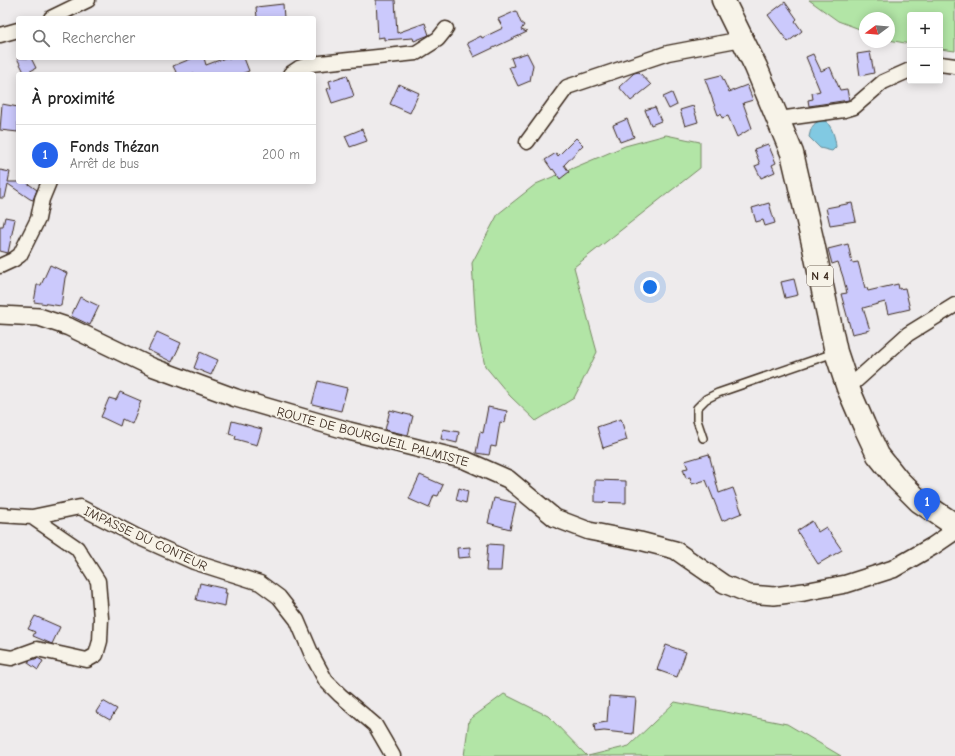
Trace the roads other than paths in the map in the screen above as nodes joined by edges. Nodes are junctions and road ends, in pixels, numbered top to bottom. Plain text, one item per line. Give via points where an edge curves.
1 (88, 0) edge
2 (723, 0) edge
3 (55, 16) edge
4 (446, 29) dead end
5 (16, 31) edge
6 (0, 35) edge
7 (742, 39) junction
8 (943, 64) edge
9 (955, 66) edge
10 (907, 71) edge
11 (293, 72) edge
12 (779, 119) junction
13 (527, 142) dead end
14 (48, 184) edge
15 (0, 266) edge
16 (955, 305) edge
17 (0, 315) edge
18 (836, 352) junction
19 (848, 388) junction
20 (703, 438) dead end
21 (0, 515) edge
22 (32, 517) junction
23 (955, 525) edge
24 (955, 531) edge
25 (0, 656) edge
26 (393, 756) edge

1 - 3 street
2 - 7 main road, N 4
4 - 11 street via 438,39 416,53 311,64
5 - 6 street
7 - 12 main road, N 4
7 - 13 street via 668,53 567,87
8 - 9 street
10 - 12 street via 883,82 854,107
12 - 18 main road, N 4 via 792,153
14 - 15 street via 38,219 20,255
16 - 19 street via 908,334
17 - 24 street, ROUTE DE BOURGUEIL PALMISTE via 39,317 69,327 152,367 236,398 349,432 465,460 508,479 555,518 588,530 675,550 724,584 749,594 774,596 804,592 846,584 893,570
18 - 19 main road, N 4
18 - 20 lane via 706,399 697,408 697,420
19 - 23 main road, N 4 via 878,455 919,501
21 - 22 street, IMPASSE DU CONTEUR
22 - 25 street via 77,548 98,581 100,641 96,655 87,660 37,649 12,658
22 - 26 street, IMPASSE DU CONTEUR via 80,507 194,562 260,583 279,597 297,620 326,681 375,725

